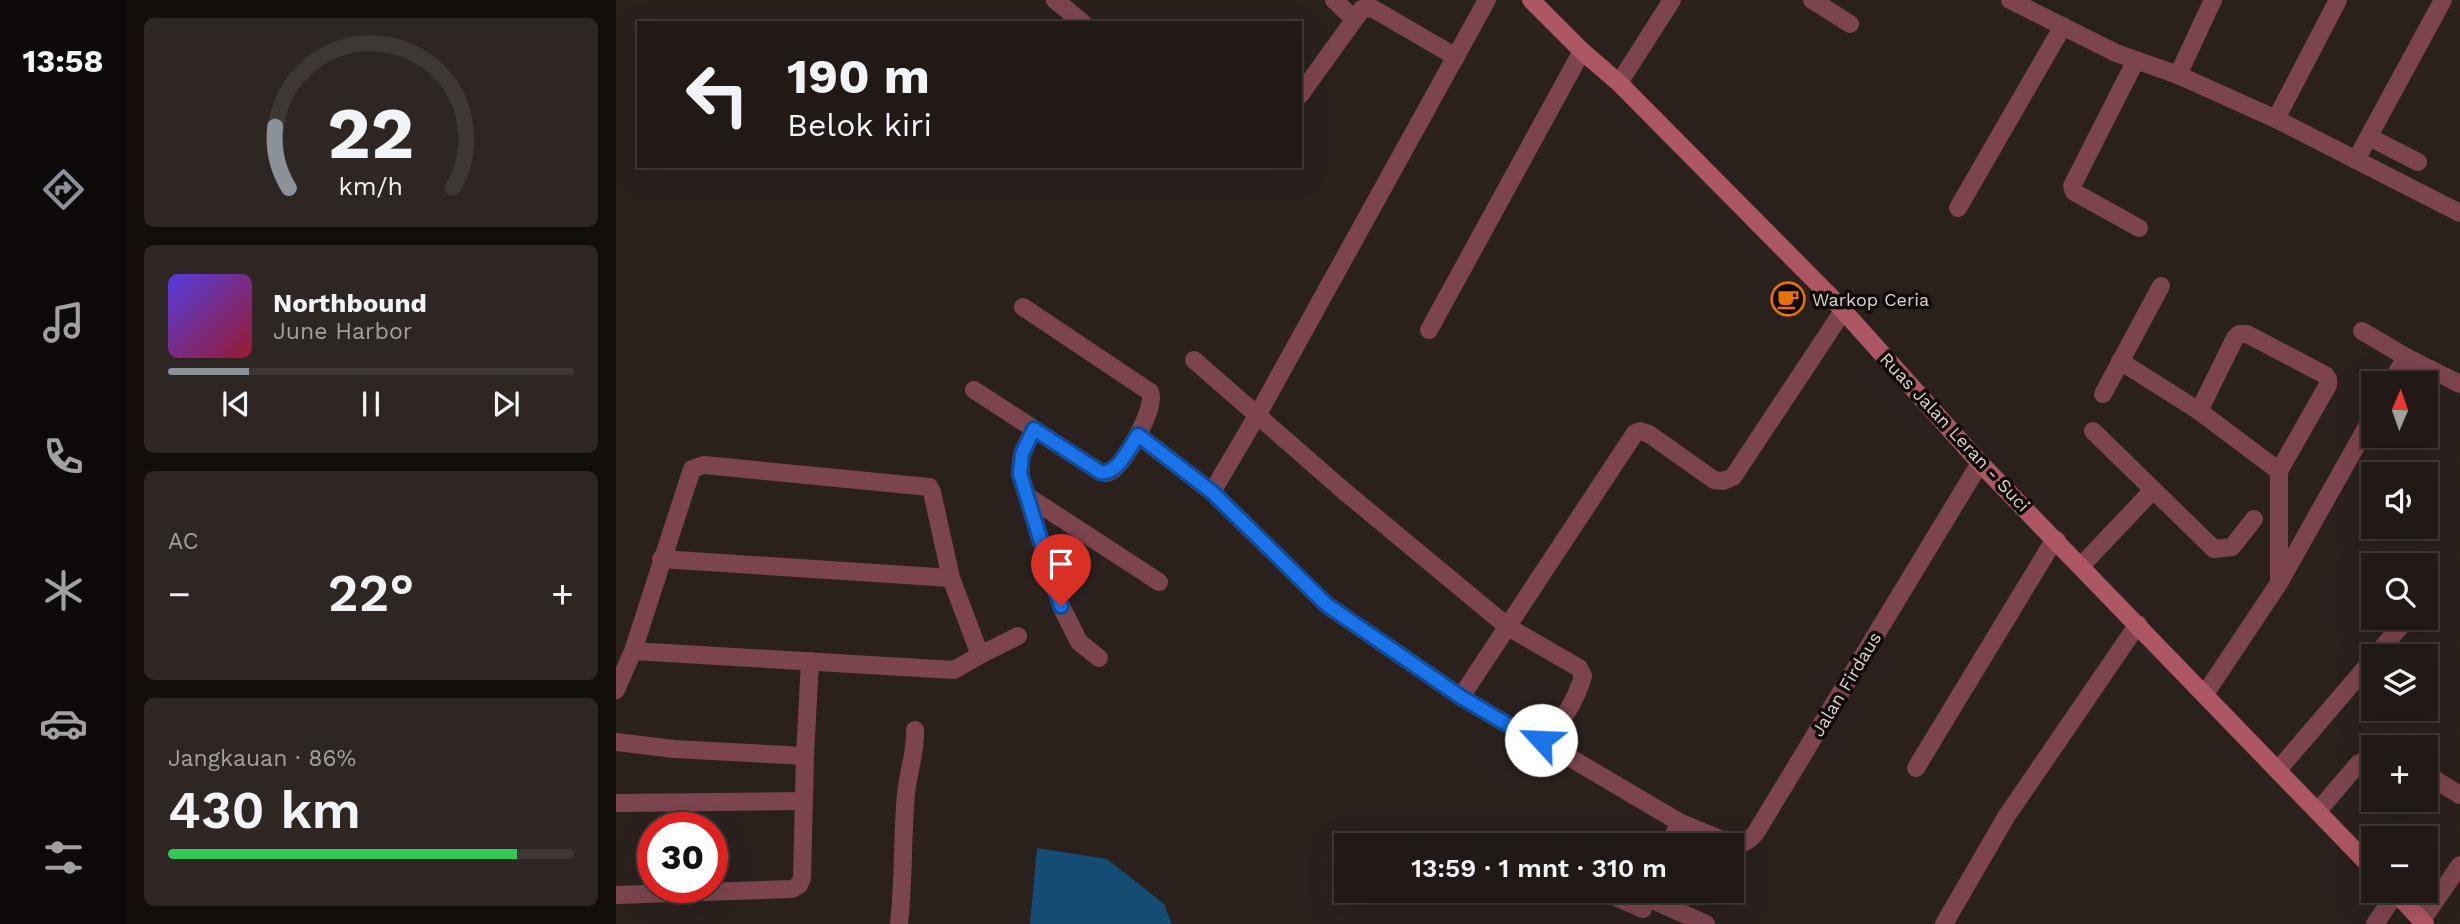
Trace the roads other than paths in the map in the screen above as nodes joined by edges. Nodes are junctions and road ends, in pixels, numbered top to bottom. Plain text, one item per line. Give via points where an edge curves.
1 (1055, 0) edge
2 (1334, 0) edge
3 (1488, 0) edge
4 (1672, 0) edge
5 (1812, 0) edge
6 (2010, 0) edge
7 (2213, 0) edge
8 (2338, 0) edge
9 (2443, 0) edge
10 (1537, 2) edge
11 (1354, 19) junction
12 (1081, 21) edge
13 (1850, 24) dead end
14 (2063, 26) junction
15 (1583, 51) junction
16 (1456, 57) junction
17 (2136, 60) junction
18 (2178, 75) junction
19 (1619, 83) junction
20 (1302, 93) edge
21 (2276, 119) junction
22 (2369, 137) junction
23 (2356, 160) junction
24 (2418, 162) dead end
25 (1958, 208) dead end
26 (2460, 213) edge
27 (2139, 228) dead end
28 (2161, 286) dead end
29 (1023, 307) dead end
30 (1843, 311) junction
31 (1429, 330) dead end
32 (2362, 331) dead end
33 (2406, 357) junction
34 (1194, 360) dead end
35 (2120, 361) junction
36 (2398, 371) edge
37 (2460, 384) edge
38 (974, 390) dead end
39 (2103, 394) dead end
40 (2199, 411) junction
41 (1258, 414) junction
42 (1034, 429) junction
43 (2093, 431) dead end
44 (1138, 435) junction
45 (2361, 437) edge
46 (1980, 463) junction
47 (2278, 471) junction
48 (2153, 490) junction
49 (1212, 492) junction
50 (1027, 496) junction
51 (2253, 519) dead end
52 (2279, 525) junction
53 (2304, 539) junction
54 (2056, 540) junction
55 (661, 559) junction
56 (2081, 566) junction
57 (951, 578) junction
58 (1159, 582) dead end
59 (2279, 583) junction
60 (2138, 624) junction
61 (1508, 626) junction
62 (2398, 630) edge
63 (1018, 636) dead end
64 (2386, 644) edge
65 (633, 651) junction
66 (980, 655) junction
67 (1099, 658) dead end
68 (810, 661) junction
69 (2361, 673) edge
70 (616, 690) edge
71 (2205, 694) junction
72 (1461, 697) junction
73 (915, 730) dead end
74 (1541, 740) junction
75 (616, 741) edge
76 (805, 757) junction
77 (2361, 762) edge
78 (1916, 768) dead end
79 (2278, 770) junction
80 (2438, 781) edge
81 (2460, 795) edge
82 (803, 801) junction
83 (616, 803) edge
84 (2318, 811) junction
85 (1679, 822) junction
86 (1675, 833) edge
87 (2361, 856) edge
88 (2460, 865) edge
89 (616, 895) edge
90 (2388, 903) edge
91 (2406, 903) edge
92 (1645, 905) edge
93 (2424, 922) edge
94 (899, 924) edge
95 (1706, 924) edge
96 (1944, 924) edge
97 (2375, 924) edge

1 - 12 street
2 - 11 street
3 - 16 street
4 - 19 street
5 - 13 street
6 - 14 street
7 - 18 street
8 - 21 street
9 - 22 street
10 - 15 main road, Ruas Jalan Leran - Suci
11 - 16 street via 1362,9 1372,8
11 - 20 street
14 - 17 street
14 - 25 street
15 - 19 main road, Ruas Jalan Leran - Suci
15 - 31 street
16 - 41 street
17 - 18 street
17 - 27 street via 2072,186 2074,192
18 - 21 street
19 - 30 main road, Ruas Jalan Leran - Suci
21 - 23 street
22 - 23 street
22 - 24 street
23 - 26 street
28 - 35 street
29 - 44 street via 1150,392 1153,400
30 - 46 main road, Ruas Jalan Leran - Suci
30 - 61 street via 1733,477 1714,480 1648,434 1635,433
32 - 33 street
33 - 36 street
33 - 37 street
34 - 41 street
35 - 39 street
35 - 40 street
38 - 42 street
40 - 47 street
40 - 47 street via 2239,334 2325,375 2328,385
41 - 49 street
41 - 61 street
42 - 44 street via 1106,473 1113,471
42 - 50 street via 1022,454 1020,474
43 - 48 street
44 - 49 street, Jalan Firdaus
45 - 53 street
46 - 54 main road, Ruas Jalan Leran - Suci
46 - 85 street, Jalan Firdaus via 1755,834 1740,845 1732,844
47 - 52 street
48 - 51 street via 2214,549 2232,547
48 - 56 street
49 - 72 street, Jalan Firdaus via 1327,605
50 - 58 street
50 - 67 street via 1061,606 1079,642
52 - 53 street
52 - 59 street
53 - 59 street
54 - 56 main road, Ruas Jalan Leran - Suci
54 - 78 street
55 - 57 street
55 - 57 street via 692,469 704,465 929,487
55 - 65 street
56 - 60 main road, Ruas Jalan Leran - Suci
57 - 66 street
59 - 71 street
60 - 71 main road, Ruas Jalan Leran - Suci
60 - 96 street via 2006,817
61 - 72 street
61 - 74 street via 1579,668 1583,676 1552,733
62 - 64 street
63 - 66 street
65 - 68 street
65 - 70 street
66 - 68 street via 954,670
68 - 76 street
69 - 79 street
71 - 79 main road, Ruas Jalan Leran - Suci
72 - 74 street, Jalan Firdaus
73 - 94 street via 906,794
74 - 85 street, Jalan Firdaus
75 - 76 street
76 - 82 street
77 - 84 street
79 - 84 main road, Ruas Jalan Leran - Suci
80 - 81 street
82 - 83 street
82 - 89 street via 802,878 792,890
84 - 87 main road, Ruas Jalan Leran - Suci
85 - 86 street
88 - 93 street
90 - 97 street
91 - 93 main road
92 - 95 street

